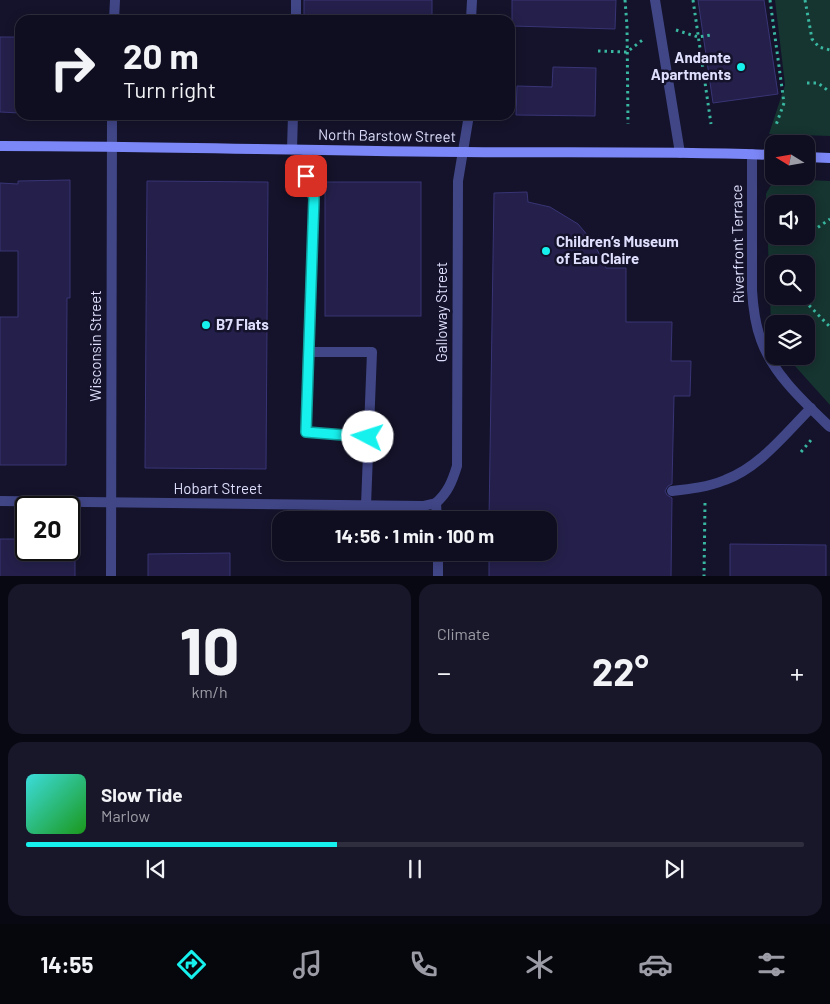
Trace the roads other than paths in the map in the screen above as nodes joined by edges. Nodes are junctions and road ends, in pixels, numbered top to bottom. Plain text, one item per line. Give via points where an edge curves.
1 (115, 0) edge
2 (296, 0) edge
3 (472, 0) edge
4 (655, 0) edge
5 (114, 15) edge
6 (296, 15) edge
7 (472, 15) edge
8 (112, 120) edge
9 (293, 120) edge
10 (468, 120) edge
11 (0, 146) edge
12 (112, 146) junction
13 (292, 150) junction
14 (307, 150) junction
15 (462, 152) junction
16 (680, 153) junction
17 (752, 154) junction
18 (765, 155) edge
19 (815, 157) edge
20 (830, 158) edge
21 (308, 352) junction
22 (810, 408) junction
23 (830, 427) edge
24 (368, 437) junction
25 (672, 491) dead end
26 (0, 501) edge
27 (111, 502) junction
28 (436, 503) junction
29 (366, 505) junction
30 (436, 511) edge
31 (438, 561) edge
32 (111, 576) edge
33 (438, 576) edge

1 - 5 street
2 - 6 street
3 - 7 street
4 - 16 street
8 - 12 street, Wisconsin Street
9 - 13 street
10 - 15 street, Galloway Street
11 - 12 street, North Barstow Street
12 - 13 street, North Barstow Street
12 - 27 street, Wisconsin Street
13 - 14 street, North Barstow Street
14 - 15 street, North Barstow Street
14 - 21 street via 306,176 314,198
15 - 16 street, North Barstow Street
15 - 28 street, Galloway Street via 458,181 457,466 451,485
16 - 17 street, North Barstow Street
17 - 18 street, North Barstow Street
17 - 22 street, Riverfront Terrace via 752,290 760,340 770,359
19 - 20 street
21 - 24 street via 306,432
21 - 24 street via 372,352
22 - 23 street, Riverfront Terrace
22 - 25 street via 752,466 706,487
24 - 29 street
26 - 27 street, Hobart Street
27 - 29 street, Hobart Street
27 - 32 street, Wisconsin Street
28 - 29 street, Hobart Street via 423,506
28 - 30 street
31 - 33 street

